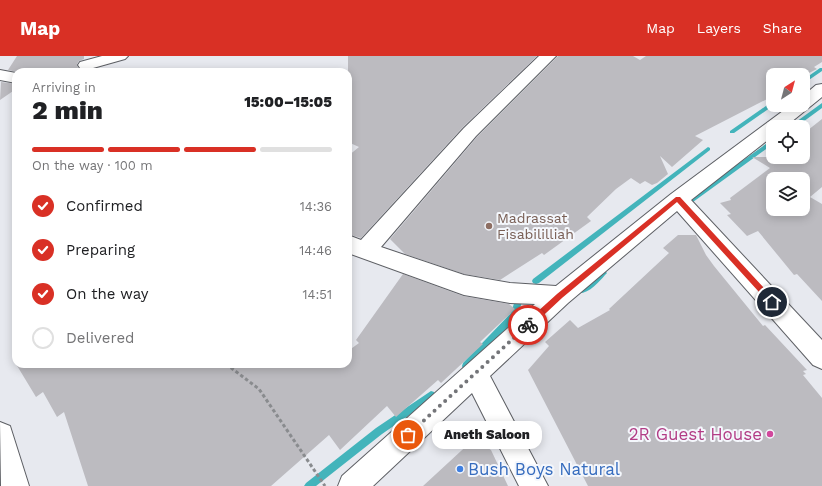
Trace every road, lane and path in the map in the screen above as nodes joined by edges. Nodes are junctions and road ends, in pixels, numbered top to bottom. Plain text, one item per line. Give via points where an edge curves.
1 (120, 56) edge
2 (548, 56) edge
3 (87, 64) edge
4 (0, 75) edge
5 (12, 77) edge
6 (822, 89) edge
7 (810, 98) edge
8 (792, 112) edge
9 (782, 120) edge
10 (766, 132) edge
11 (678, 199) junction
12 (356, 247) edge
13 (560, 296) junction
14 (822, 357) edge
15 (231, 368) edge
16 (475, 373) junction
17 (0, 436) edge
18 (15, 486) edge
19 (325, 486) edge
20 (352, 486) edge
21 (534, 486) edge

1 - 3 street
2 - 12 street via 470,132 412,198
4 - 5 street
6 - 7 street
8 - 9 street
10 - 11 street
11 - 13 street
11 - 14 street
12 - 13 street via 464,285 510,293
13 - 16 street
15 - 19 path via 259,389
16 - 20 street
16 - 21 street
17 - 18 street

